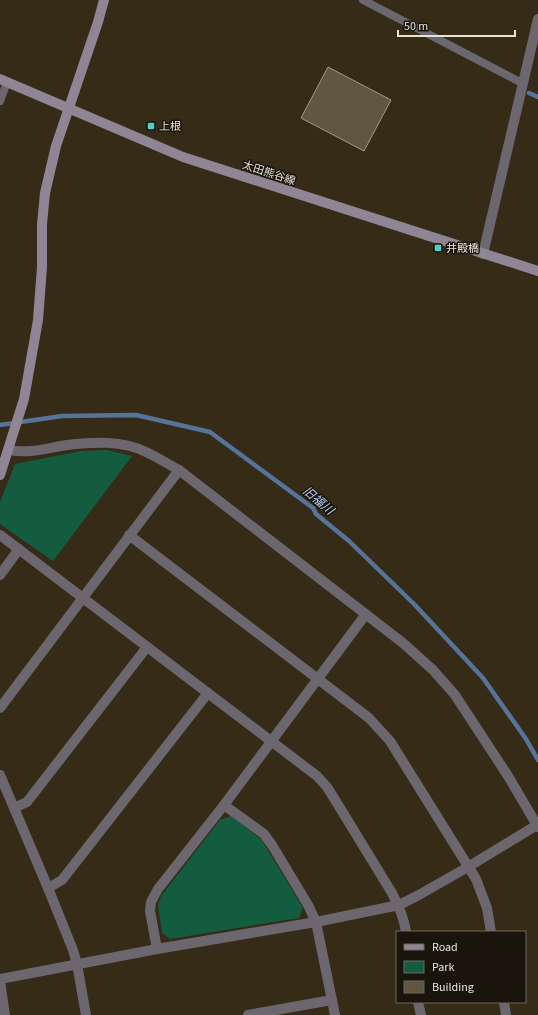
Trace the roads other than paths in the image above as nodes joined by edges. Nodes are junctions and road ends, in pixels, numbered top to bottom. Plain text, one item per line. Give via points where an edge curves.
1 (104, 0) edge
2 (363, 0) edge
3 (538, 19) edge
4 (3, 81) edge
5 (522, 83) junction
6 (0, 100) edge
7 (69, 108) junction
8 (482, 254) junction
9 (538, 271) edge
10 (10, 445) junction
11 (179, 470) junction
12 (0, 475) edge
13 (0, 535) edge
14 (129, 535) junction
15 (19, 549) junction
16 (0, 575) edge
17 (83, 597) junction
18 (366, 614) junction
19 (147, 647) junction
20 (318, 679) junction
21 (208, 693) junction
22 (0, 708) edge
23 (272, 742) junction
24 (0, 775) edge
25 (224, 805) junction
26 (14, 808) junction
27 (537, 826) edge
28 (468, 867) junction
29 (48, 888) junction
30 (399, 905) junction
31 (316, 922) junction
32 (406, 931) edge
33 (491, 931) edge
34 (157, 949) junction
35 (77, 964) junction
36 (0, 980) edge
37 (332, 1000) junction
38 (418, 1003) edge
39 (504, 1003) edge
40 (4, 1015) edge
41 (86, 1015) edge
42 (248, 1015) edge
43 (335, 1015) edge
44 (421, 1015) edge
45 (506, 1015) edge

1 - 7 main road
2 - 5 lane
3 - 5 street
4 - 6 lane
4 - 7 main road, 太田熊谷線
5 - 8 street
7 - 8 main road, 太田熊谷線 via 183,157
7 - 10 main road via 56,146 45,193 38,320 24,399
8 - 9 main road, 太田熊谷線
10 - 11 street via 21,452 69,445 120,444 146,451
10 - 12 main road
11 - 14 street
11 - 18 street
13 - 15 street
14 - 17 street
14 - 20 street
15 - 16 street
15 - 17 street
17 - 19 street
17 - 22 street
18 - 20 street
18 - 27 street via 403,642 455,695
19 - 21 street
19 - 26 street via 28,802
20 - 23 street
20 - 28 street via 369,718 390,741
21 - 23 street
21 - 29 street via 62,880
23 - 25 street
23 - 30 street via 317,776 326,787
24 - 26 street
25 - 31 street via 264,834
25 - 34 street via 158,889 151,902 150,911
26 - 29 street
27 - 28 street
28 - 30 street
28 - 33 street via 483,894
29 - 35 street
30 - 31 street
30 - 32 street
31 - 34 street
31 - 37 street
34 - 35 street
35 - 36 street
35 - 41 street
36 - 40 street
37 - 42 street
37 - 43 street
38 - 44 street
39 - 45 street

